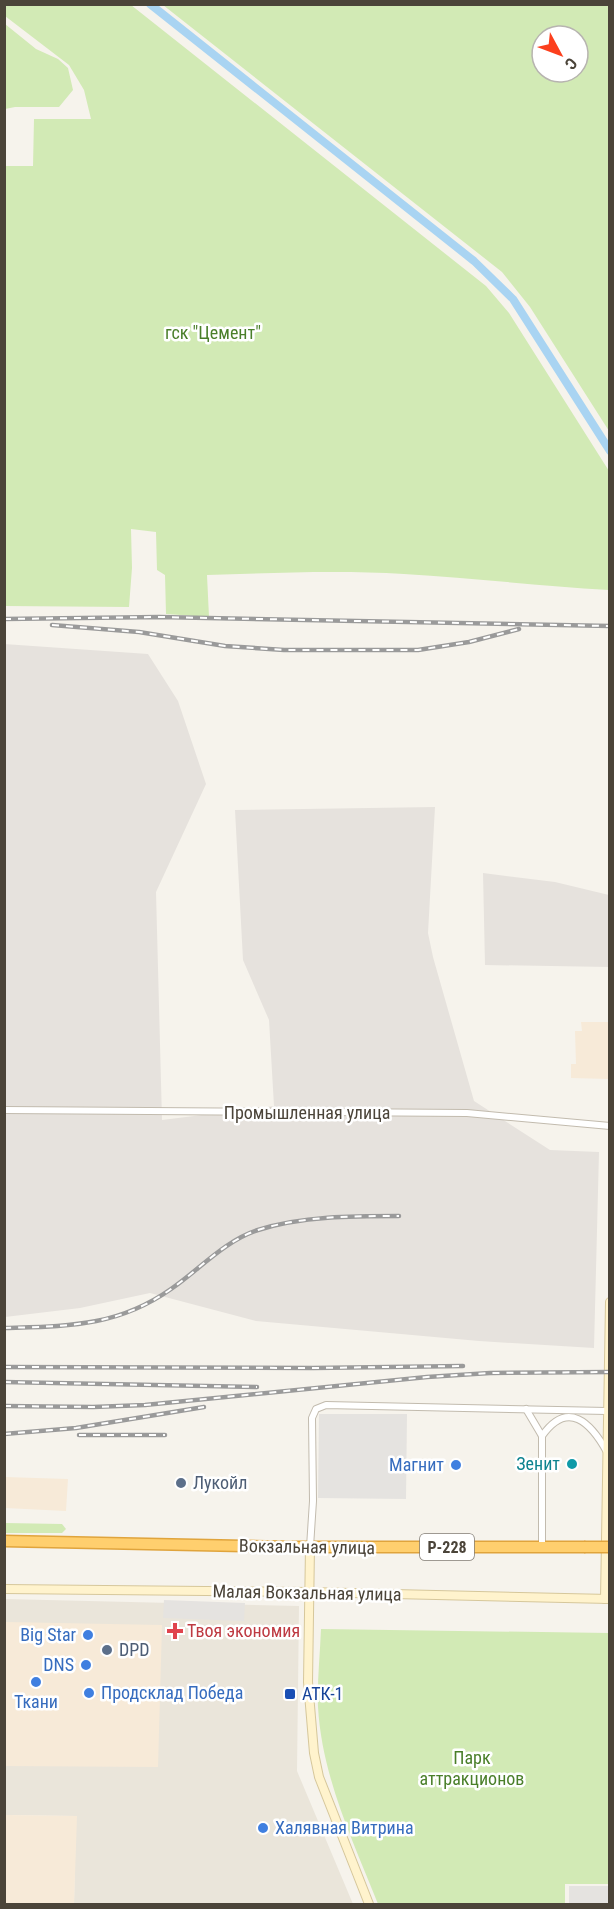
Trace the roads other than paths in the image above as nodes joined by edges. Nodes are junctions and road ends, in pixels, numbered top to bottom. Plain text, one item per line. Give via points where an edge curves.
1 (4, 1110) edge
2 (609, 1126) edge
3 (609, 1302) edge
4 (609, 1379) edge
5 (526, 1409) junction
6 (607, 1411) junction
7 (542, 1436) junction
8 (607, 1452) junction
9 (4, 1541) edge
10 (310, 1547) junction
11 (542, 1547) junction
12 (609, 1547) edge
13 (4, 1589) edge
14 (309, 1592) junction
15 (607, 1599) edge
16 (369, 1905) edge

1 - 2 street, Промышленная улица via 467,1113
3 - 4 main road
4 - 6 main road
5 - 6 street
5 - 7 street
5 - 10 street via 326,1405 316,1409 312,1418
6 - 8 main road
7 - 8 street via 561,1418 573,1417 596,1432
7 - 11 street
8 - 15 main road
9 - 10 highway, Вокзальная улица / Р-228
10 - 11 highway, Вокзальная улица / Р-228
10 - 14 main road
11 - 12 highway, Вокзальная улица / Р-228, bridge
13 - 14 main road, Малая Вокзальная улица
14 - 15 main road, Малая Вокзальная улица
14 - 16 main road via 309,1709 314,1753 319,1777

